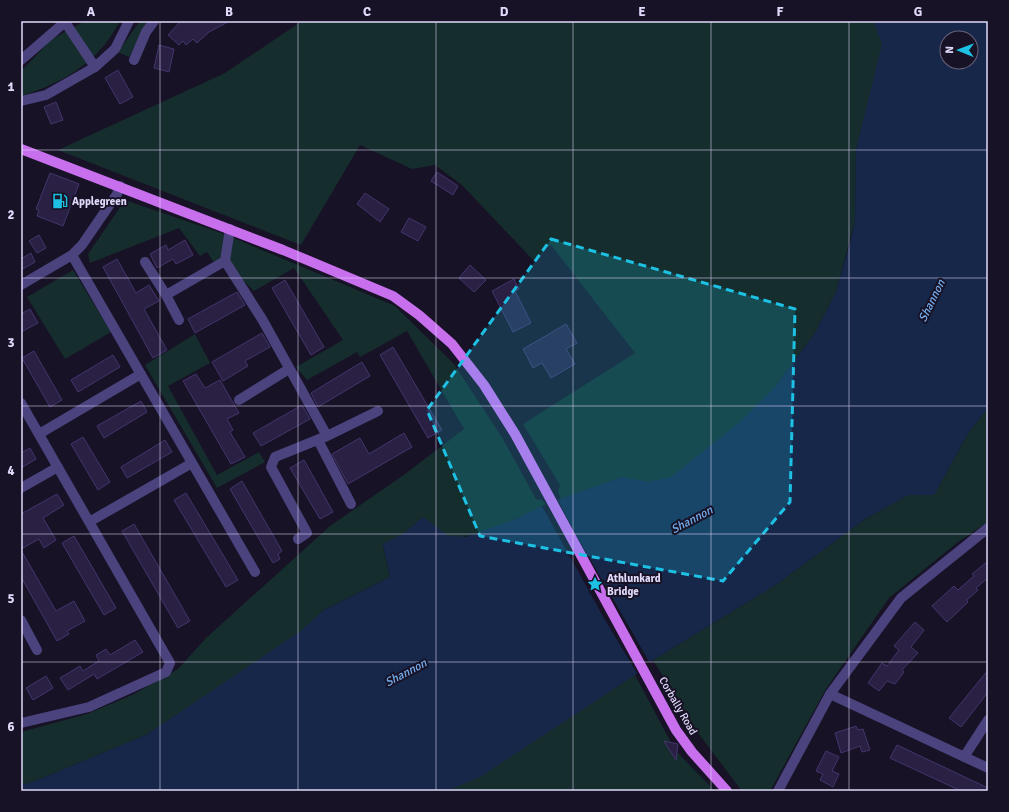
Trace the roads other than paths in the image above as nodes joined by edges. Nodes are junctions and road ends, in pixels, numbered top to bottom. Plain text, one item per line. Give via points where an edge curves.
1 (66, 21) edge
2 (129, 21) edge
3 (154, 21) edge
4 (21, 60) edge
5 (134, 60) dead end
6 (95, 67) junction
7 (21, 101) edge
8 (21, 149) edge
9 (120, 186) junction
10 (230, 229) junction
11 (72, 256) junction
12 (225, 261) junction
13 (146, 262) dead end
14 (21, 285) edge
15 (166, 296) junction
16 (179, 320) dead end
17 (289, 369) junction
18 (141, 374) junction
19 (239, 400) dead end
20 (21, 403) edge
21 (378, 411) dead end
22 (39, 434) junction
23 (323, 438) junction
24 (192, 463) junction
25 (58, 467) junction
26 (21, 488) edge
27 (351, 504) dead end
28 (89, 522) junction
29 (988, 528) edge
30 (298, 539) dead end
31 (255, 572) dead end
32 (21, 620) edge
33 (37, 650) dead end
34 (830, 694) junction
35 (988, 720) edge
36 (21, 722) edge
37 (964, 757) junction
38 (988, 768) edge
39 (727, 791) edge
40 (778, 791) edge

1 - 4 street
1 - 6 street
2 - 6 street via 115,49
3 - 5 street via 146,32
6 - 7 street via 46,95
8 - 9 main road
9 - 10 main road
9 - 11 street via 117,194
10 - 12 street
10 - 39 main road, Corbally Road via 393,296 452,344 484,385 515,434 676,730
11 - 14 street
11 - 18 street
12 - 15 street
12 - 17 street via 262,319
13 - 15 street
15 - 16 street
17 - 19 street
17 - 23 street
18 - 22 street
18 - 24 street
20 - 22 street
21 - 23 street
22 - 25 street
23 - 27 street
23 - 30 street via 275,457 271,467 311,531
24 - 28 street
24 - 31 street
25 - 26 street
25 - 28 street
28 - 36 street via 170,663 166,672 89,707
29 - 34 street via 901,598
32 - 33 street
34 - 37 street
34 - 40 street
35 - 37 street
37 - 38 street

